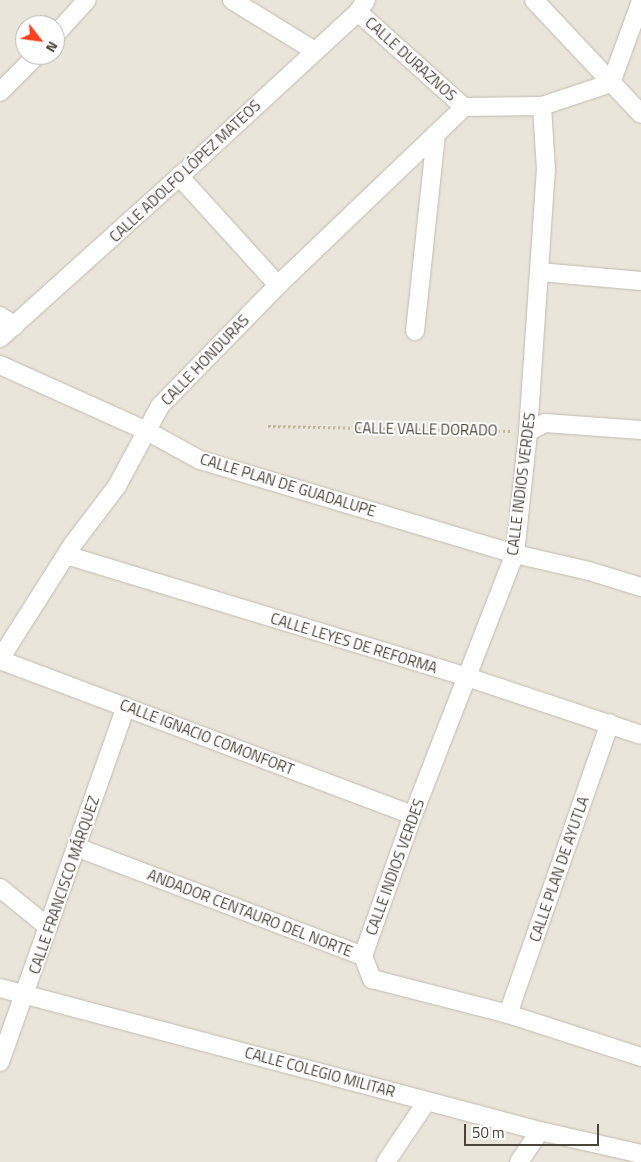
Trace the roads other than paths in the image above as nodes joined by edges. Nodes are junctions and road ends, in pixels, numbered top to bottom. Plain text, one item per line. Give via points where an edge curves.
1 (87, 0) edge
2 (232, 0) edge
3 (534, 0) edge
4 (641, 1) edge
5 (362, 6) edge
6 (65, 24) edge
7 (315, 51) junction
8 (27, 65) edge
9 (611, 83) junction
10 (0, 92) edge
11 (464, 106) junction
12 (542, 106) junction
13 (641, 114) edge
14 (436, 134) junction
15 (179, 176) junction
16 (540, 272) junction
17 (641, 280) edge
18 (278, 285) junction
19 (0, 316) edge
20 (15, 326) junction
21 (415, 331) dead end
22 (0, 338) edge
23 (0, 365) edge
24 (641, 430) edge
25 (146, 431) junction
26 (528, 432) junction
27 (516, 554) junction
28 (66, 555) junction
29 (590, 571) junction
30 (641, 574) edge
31 (641, 587) edge
32 (0, 659) edge
33 (467, 677) junction
34 (126, 707) junction
35 (610, 723) junction
36 (641, 735) edge
37 (413, 815) junction
38 (76, 847) junction
39 (0, 888) edge
40 (48, 926) junction
41 (363, 956) junction
42 (0, 988) edge
43 (26, 994) junction
44 (508, 1014) junction
45 (641, 1057) edge
46 (0, 1062) edge
47 (427, 1101) junction
48 (540, 1131) junction
49 (641, 1154) edge
50 (386, 1162) edge
51 (519, 1162) edge

1 - 6 street
2 - 7 street
3 - 9 street
4 - 9 street
5 - 7 street, CALLE ADOLFO LÓPEZ MATEOS
5 - 11 street, CALLE DURAZNOS
7 - 15 street, CALLE ADOLFO LÓPEZ MATEOS
8 - 10 street
9 - 12 street, CALLE DURAZNOS
9 - 13 street
11 - 12 street, CALLE DURAZNOS
11 - 14 street, CALLE HONDURAS
12 - 16 street, CALLE INDIOS VERDES via 546,170
14 - 18 street, CALLE HONDURAS
14 - 21 street
15 - 18 street
15 - 20 street, CALLE ADOLFO LÓPEZ MATEOS
16 - 17 street
16 - 26 street, CALLE INDIOS VERDES
18 - 25 street, CALLE HONDURAS via 166,399
19 - 20 street
20 - 22 street, CALLE ADOLFO LÓPEZ MATEOS
23 - 25 street, CALLE PLAN DE GUADALUPE
24 - 26 street via 545,423
25 - 27 street, CALLE PLAN DE GUADALUPE via 200,460
25 - 28 street, CALLE HONDURAS via 117,486
26 - 27 street, CALLE INDIOS VERDES
27 - 29 street, CALLE PLAN DE GUADALUPE
27 - 33 street, CALLE INDIOS VERDES
28 - 32 street, CALLE HONDURAS
28 - 33 street, CALLE LEYES DE REFORMA
29 - 30 street, CALLE PLAN DE GUADALUPE
29 - 31 street, CALLE PLAN DE GUADALUPE
32 - 34 street, CALLE IGNACIO COMONFORT
33 - 35 street, CALLE LEYES DE REFORMA
33 - 37 street, CALLE INDIOS VERDES
34 - 37 street, CALLE IGNACIO COMONFORT
34 - 38 street, CALLE FRANCISCO MÁRQUEZ
35 - 36 street, CALLE LEYES DE REFORMA
35 - 44 street, CALLE PLAN DE AYUTLA
37 - 41 street, CALLE INDIOS VERDES
38 - 40 street, CALLE FRANCISCO MÁRQUEZ
38 - 41 street, ANDADOR CENTAURO DEL NORTE
39 - 40 street
40 - 43 street, CALLE FRANCISCO MÁRQUEZ
41 - 44 street, ANDADOR CENTAURO DEL NORTE via 372,979
42 - 43 street, CALLE COLEGIO MILITAR
43 - 46 street, CALLE FRANCISCO MÁRQUEZ
43 - 47 street, CALLE COLEGIO MILITAR
44 - 45 street, ANDADOR CENTAURO DEL NORTE
47 - 48 street, CALLE COLEGIO MILITAR
47 - 50 street
48 - 49 street, CALLE COLEGIO MILITAR
48 - 51 street

